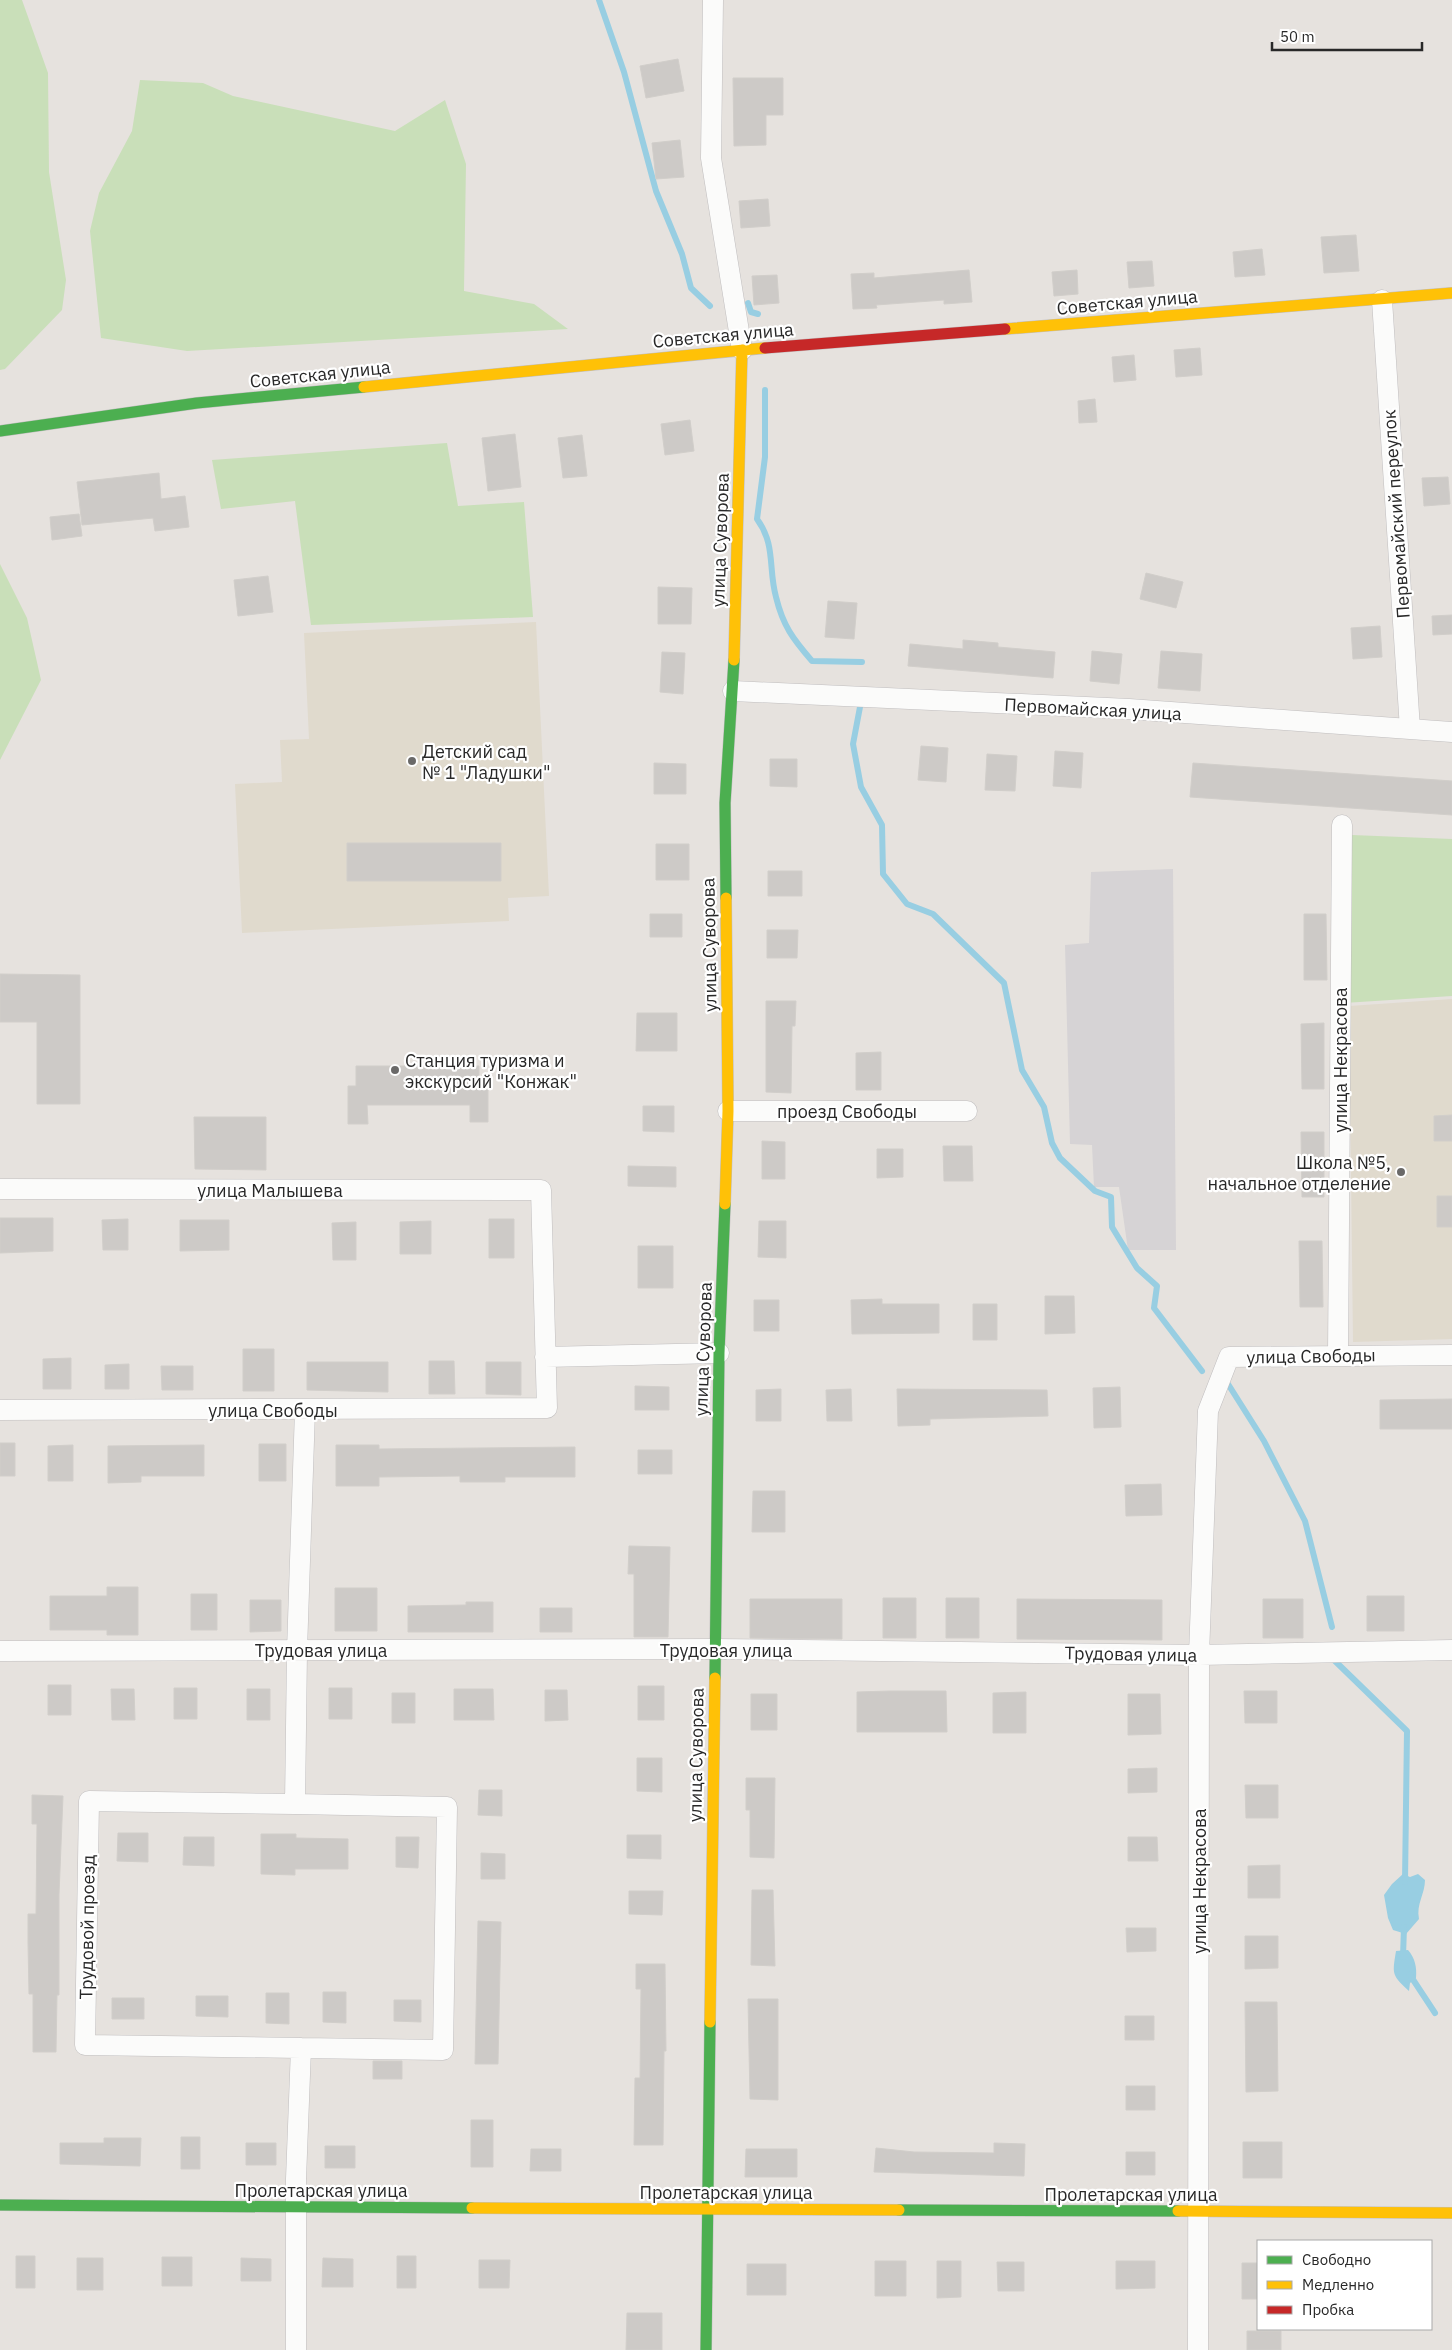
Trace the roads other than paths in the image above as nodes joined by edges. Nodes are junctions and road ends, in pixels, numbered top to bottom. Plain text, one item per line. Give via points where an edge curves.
1 (713, 0) edge
2 (1452, 293) edge
3 (1382, 300) junction
4 (742, 350) junction
5 (0, 431) edge
6 (734, 691) junction
7 (1410, 729) junction
8 (1452, 732) edge
9 (1342, 825) dead end
10 (728, 1111) junction
11 (967, 1111) dead end
12 (0, 1189) edge
13 (719, 1353) junction
14 (1452, 1354) edge
15 (1338, 1356) junction
16 (545, 1357) junction
17 (0, 1410) edge
18 (305, 1410) junction
19 (1208, 1411) joint
20 (715, 1649) junction
21 (297, 1650) junction
22 (1452, 1650) edge
23 (0, 1651) edge
24 (1200, 1655) junction
25 (295, 1804) junction
26 (301, 2048) junction
27 (0, 2205) edge
28 (296, 2207) junction
29 (708, 2209) junction
30 (1199, 2212) junction
31 (1452, 2213) edge
32 (296, 2350) edge
33 (706, 2350) edge
34 (1198, 2350) edge

1 - 4 street via 711,158
2 - 3 main road, Советская улица
3 - 4 main road, Советская улица
3 - 7 street, Первомайский переулок
4 - 5 main road, Советская улица via 197,403
4 - 6 main road, улица Суворова
6 - 7 street, Первомайская улица via 1129,709
6 - 10 main road, улица Суворова via 725,803
7 - 8 street, Первомайская улица
9 - 15 street, улица Некрасова
10 - 11 street, проезд Свободы
10 - 13 main road, улица Суворова
12 - 16 street, улица Малышева via 540,1190
13 - 16 street
13 - 20 main road, улица Суворова
14 - 15 street, улица Свободы
15 - 19 street, улица Свободы via 1229,1357
16 - 18 street, улица Свободы via 546,1408
17 - 18 street, улица Свободы
18 - 21 street
19 - 24 street, улица Некрасова
20 - 21 street, Трудовая улица
20 - 24 street, Трудовая улица
20 - 29 main road, улица Суворова
21 - 23 street, Трудовая улица
21 - 25 street
22 - 24 street, Трудовая улица
24 - 30 street, улица Некрасова
25 - 26 street, Трудовой проезд via 446,1806 443,2050
25 - 26 street, Трудовой проезд via 89,1801 86,2044
26 - 28 street
27 - 28 main road, Пролетарская улица
28 - 29 main road, Пролетарская улица
28 - 32 street
29 - 30 main road, Пролетарская улица
29 - 33 main road, улица Суворова
30 - 31 main road, Пролетарская улица
30 - 34 street, улица Некрасова

